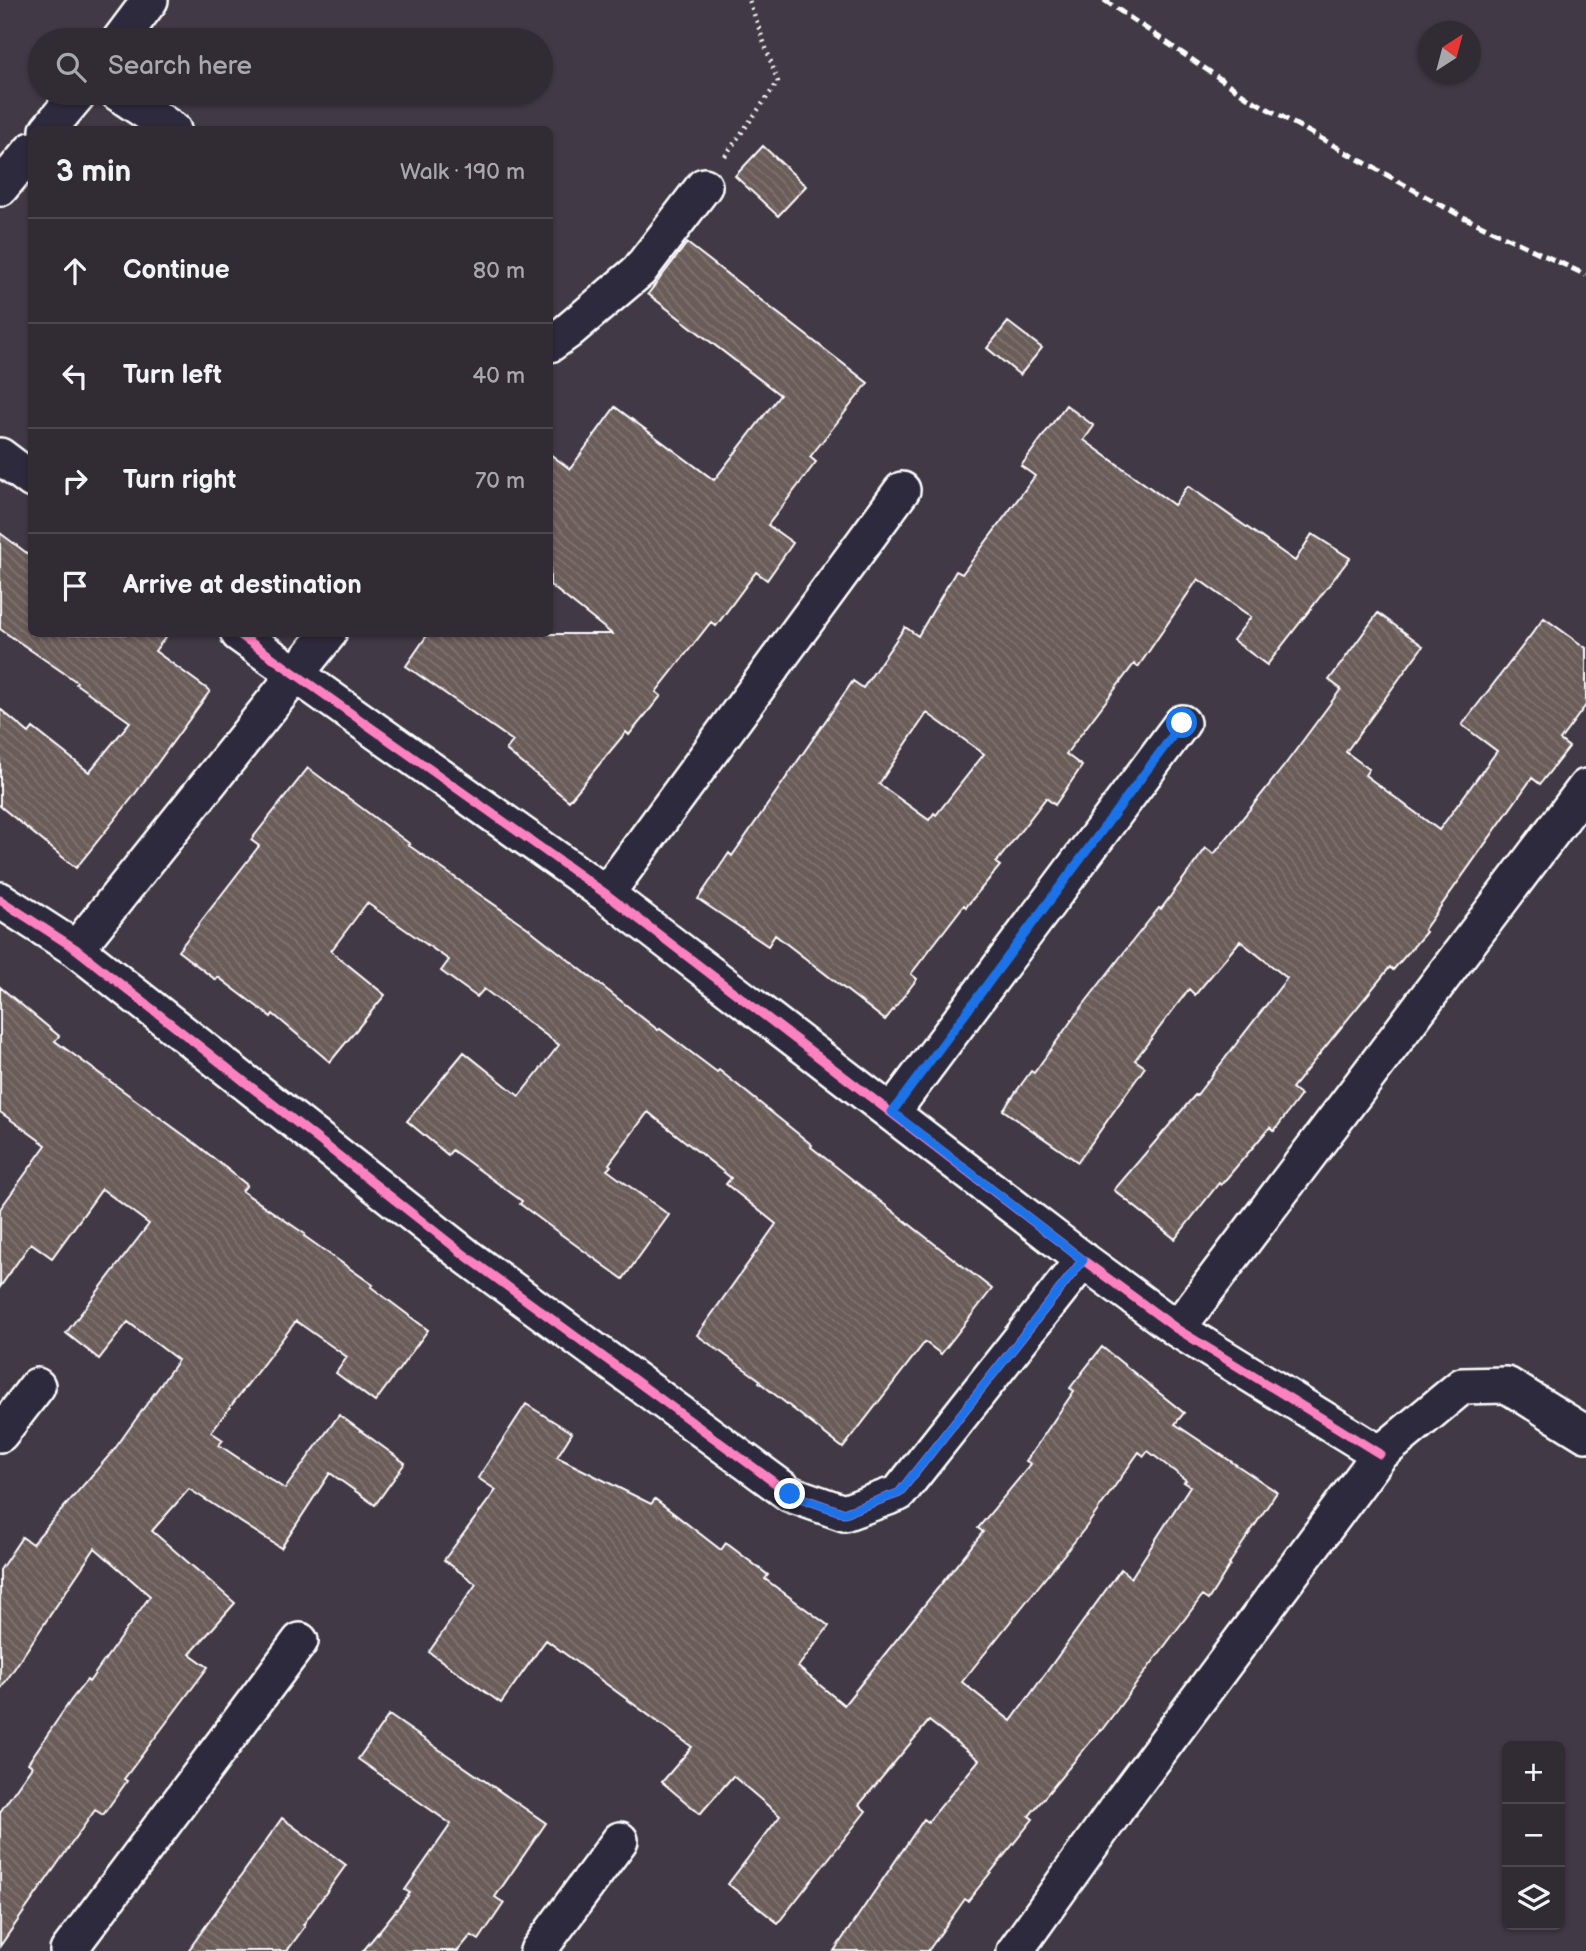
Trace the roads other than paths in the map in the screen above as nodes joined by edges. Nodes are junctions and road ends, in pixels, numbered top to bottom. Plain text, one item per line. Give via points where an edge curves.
1 (150, 0) edge
2 (129, 28) edge
3 (69, 105) edge
4 (135, 105) edge
5 (51, 126) edge
6 (167, 126) edge
7 (28, 155) edge
8 (704, 186) road end
9 (0, 188) edge
10 (553, 342) edge
11 (0, 456) edge
12 (28, 477) edge
13 (902, 490) dead end
14 (243, 637) edge
15 (326, 637) edge
16 (295, 675) junction
17 (1182, 723) dead end
18 (1586, 787) edge
19 (606, 894) junction
20 (0, 900) edge
21 (76, 949) junction
22 (892, 1112) junction
23 (1083, 1260) junction
24 (1178, 1329) junction
25 (37, 1386) dead end
26 (0, 1434) edge
27 (1586, 1434) edge
28 (1380, 1454) junction
29 (300, 1641) dead end
30 (620, 1840) dead end
31 (68, 1951) edge
32 (538, 1951) edge
33 (1015, 1951) edge

1 - 2 street
3 - 5 street
4 - 6 street
7 - 9 street
8 - 10 street via 639,271
11 - 12 street
13 - 19 street
14 - 16 street
15 - 16 street
16 - 19 street
16 - 21 street
17 - 22 street
18 - 24 street
19 - 22 street
20 - 21 street
21 - 23 street via 466,1256 790,1494 844,1513 899,1493
22 - 23 street
23 - 24 street
24 - 28 street
25 - 26 street
27 - 28 street via 1507,1385 1462,1386
28 - 33 street
29 - 31 street
30 - 32 street

